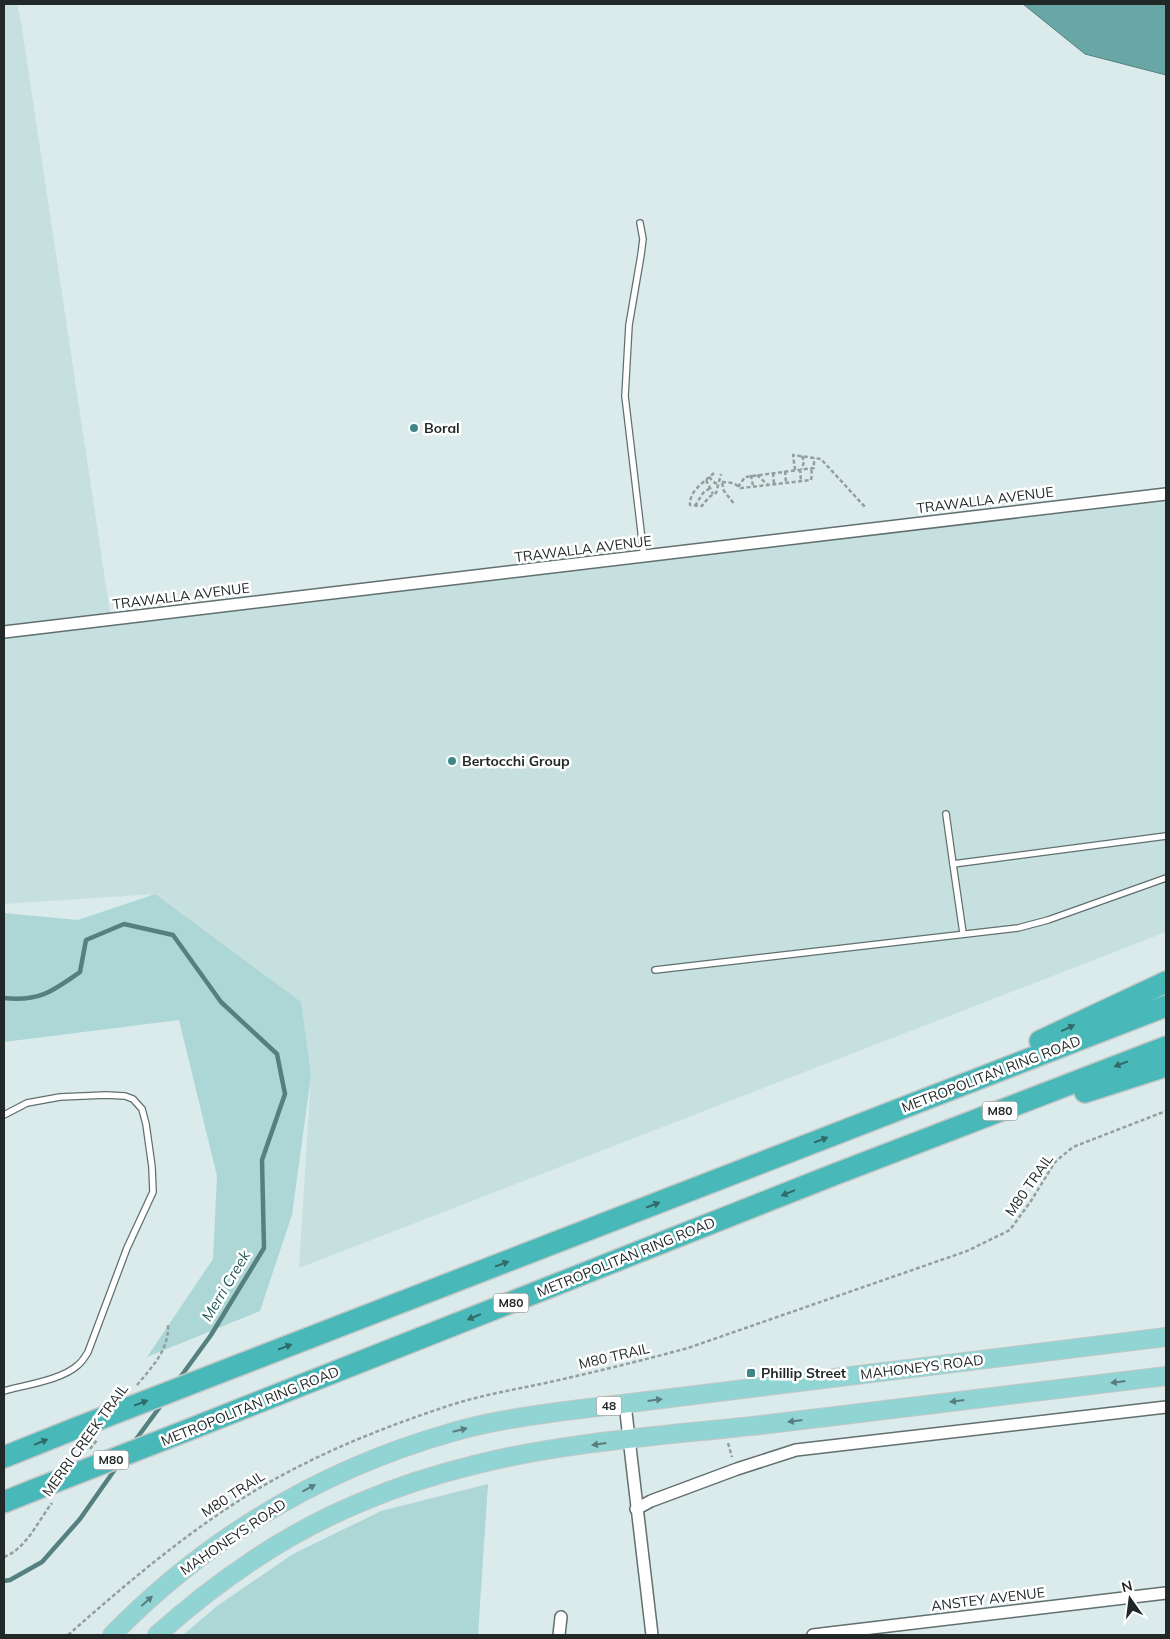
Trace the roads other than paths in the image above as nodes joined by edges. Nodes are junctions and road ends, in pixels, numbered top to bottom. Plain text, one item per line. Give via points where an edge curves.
1 (640, 223) dead end
2 (1166, 494) edge
3 (644, 557) junction
4 (4, 632) edge
5 (946, 814) dead end
6 (1166, 836) edge
7 (953, 864) junction
8 (1166, 878) edge
9 (962, 933) junction
10 (655, 970) dead end
11 (1166, 982) edge
12 (1166, 1006) edge
13 (1166, 1047) edge
14 (1166, 1066) edge
15 (4, 1115) edge
16 (866, 1123) junction
17 (833, 1175) junction
18 (1166, 1336) edge
19 (1166, 1376) edge
20 (4, 1390) edge
21 (625, 1404) junction
22 (1166, 1407) edge
23 (629, 1440) junction
24 (4, 1457) edge
25 (4, 1502) edge
26 (636, 1509) junction
27 (1166, 1593) edge
28 (560, 1617) dead end
29 (112, 1635) edge
30 (157, 1635) edge
31 (559, 1635) edge
32 (652, 1635) edge
33 (813, 1635) edge

1 - 3 lane via 641,255 629,325 625,396
2 - 3 street, TRAWALLA AVENUE
3 - 4 street, TRAWALLA AVENUE
5 - 7 lane
6 - 7 lane
7 - 9 lane
8 - 9 lane via 1048,920 1018,928
9 - 10 lane
16 -> 11 highway
12 - 16 highway, METROPOLITAN RING ROAD
13 -> 17 highway, METROPOLITAN RING ROAD / M80
14 - 17 highway
15 - 20 lane via 27,1103 60,1097 106,1095 133,1099 142,1109 146,1124 153,1192 127,1248 88,1352 79,1364 70,1371
24 -> 16 highway, METROPOLITAN RING ROAD, bridge
17 -> 25 highway, METROPOLITAN RING ROAD / M80, bridge
21 -> 18 main road, MAHONEYS ROAD / 48
19 -> 23 main road
21 - 23 street
29 -> 21 main road, MAHONEYS ROAD / 48 via 172,1579 212,1548 253,1520 326,1479 403,1447 454,1431 508,1419
22 - 26 street via 796,1450 737,1469
23 - 26 street
23 -> 30 main road via 523,1454 477,1464 375,1497 324,1520 251,1561
26 - 32 street
27 - 33 street, ANSTEY AVENUE
28 - 31 street

